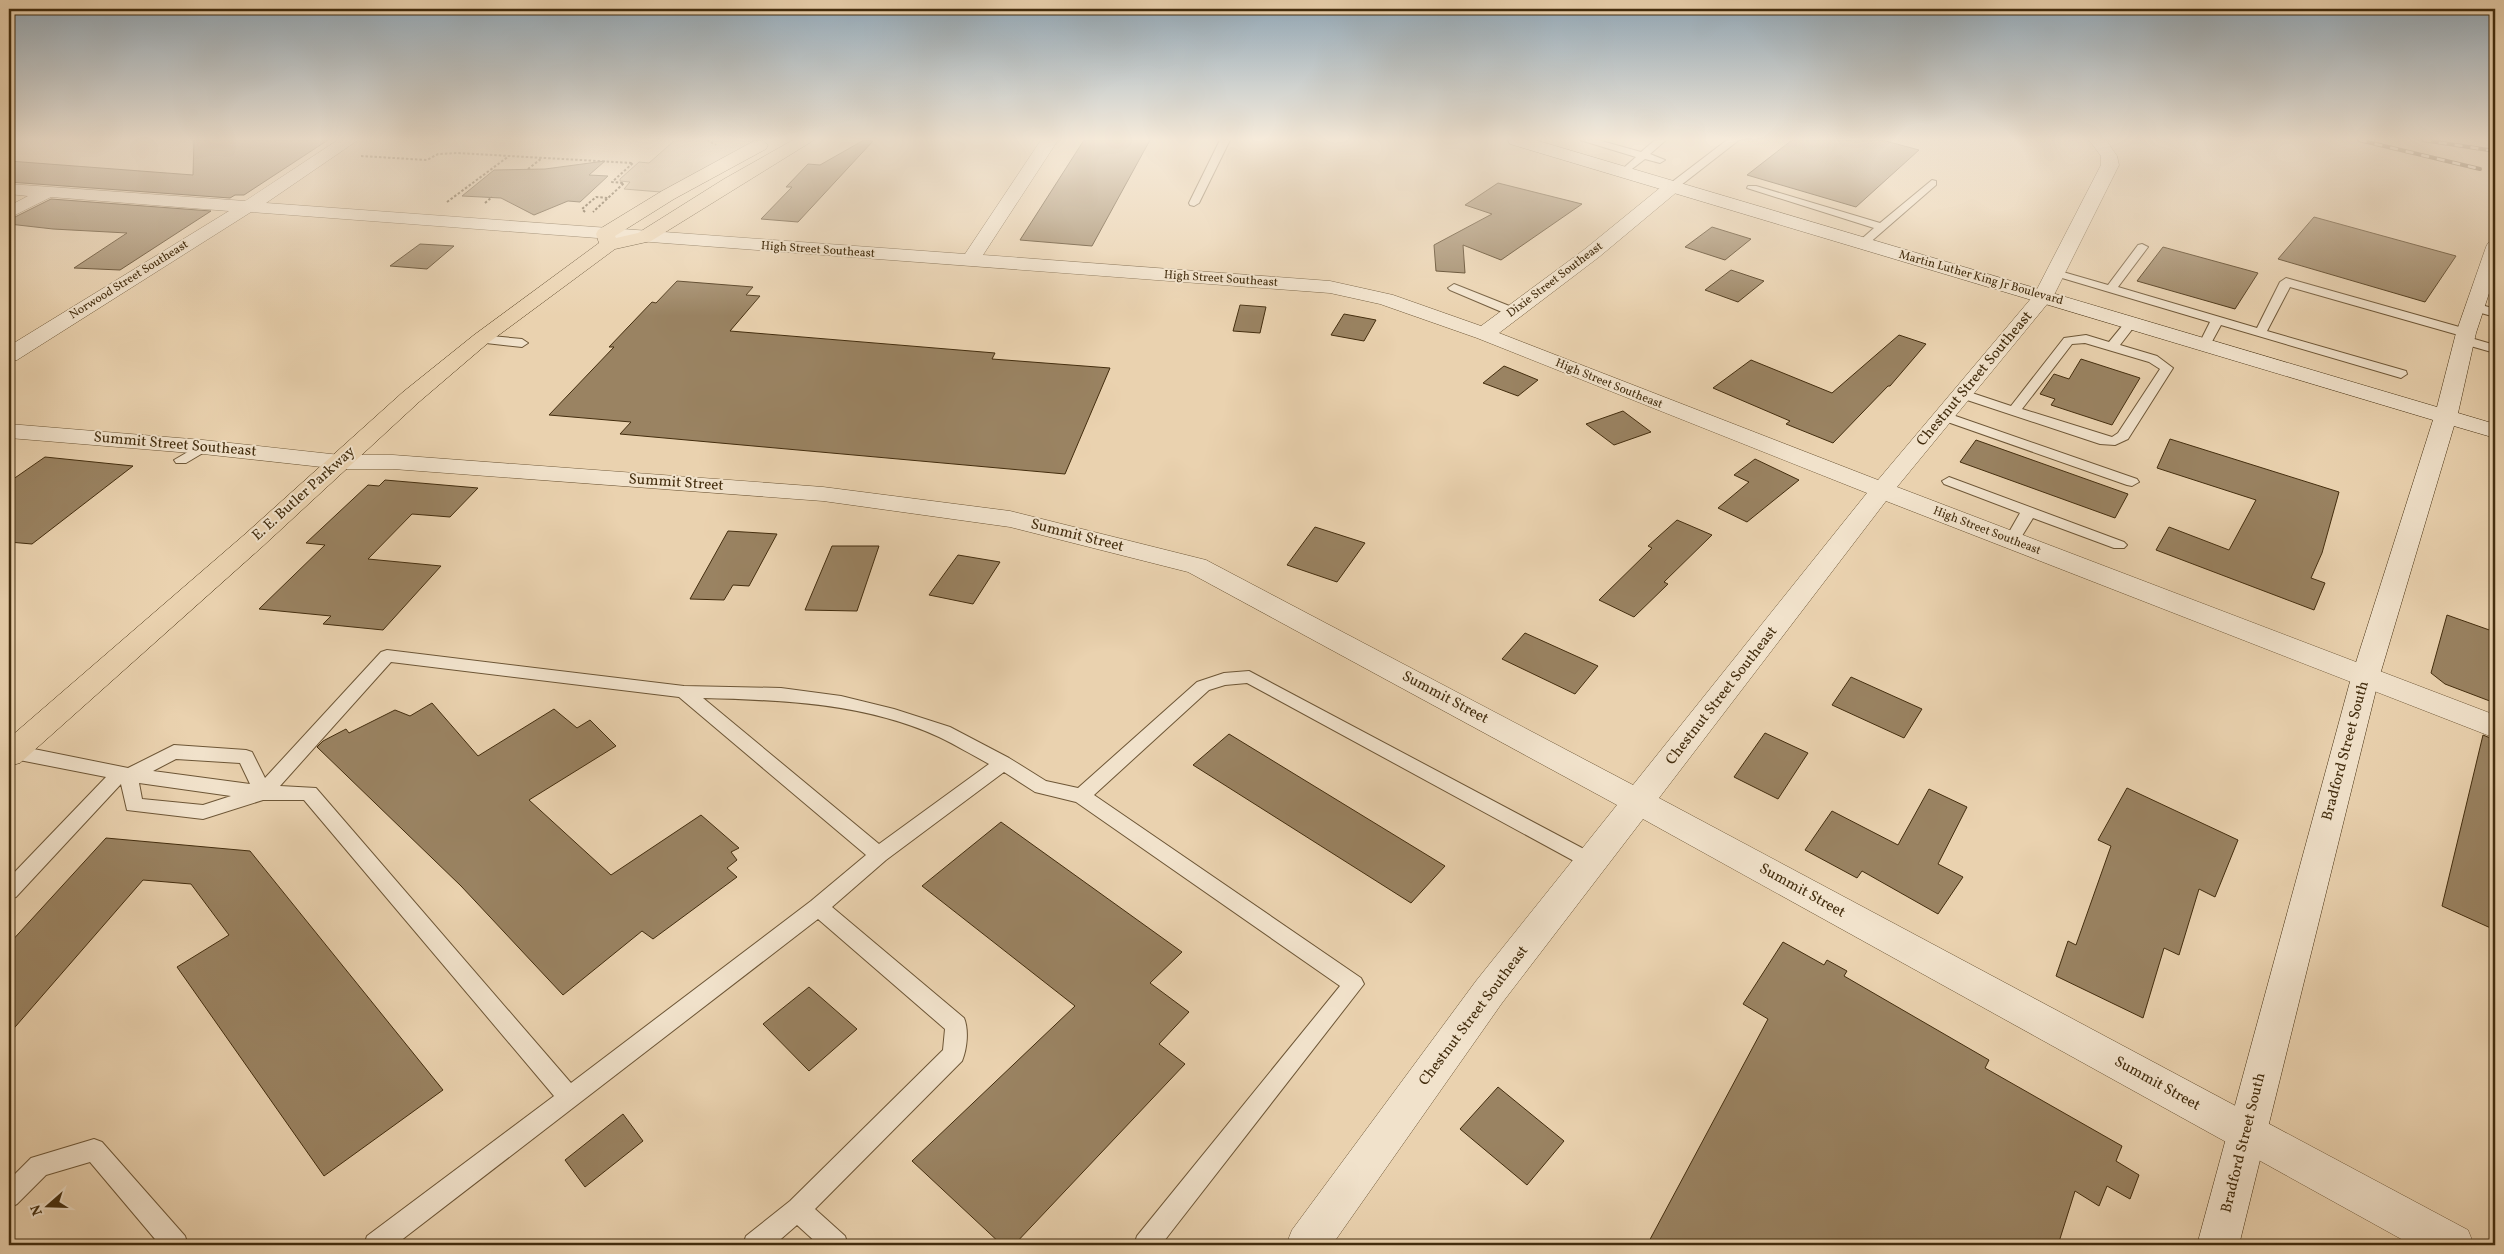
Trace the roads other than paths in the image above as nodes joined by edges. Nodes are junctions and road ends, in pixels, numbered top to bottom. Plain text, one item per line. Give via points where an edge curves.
1 (36, 199) edge
2 (142, 199) edge
3 (263, 199) edge
4 (663, 199) edge
5 (705, 199) edge
6 (1011, 199) edge
7 (1196, 199) edge
8 (1658, 199) edge
9 (1711, 199) edge
10 (1787, 199) edge
11 (1914, 199) edge
12 (2093, 199) edge
13 (1194, 203) dead end
14 (249, 206) junction
15 (9, 213) edge
16 (1882, 227) junction
17 (644, 237) junction
18 (607, 240) junction
19 (1863, 244) junction
20 (2142, 247) dead end
21 (2493, 255) edge
22 (970, 260) junction
23 (2049, 285) junction
24 (1454, 288) dead end
25 (2111, 289) junction
26 (2475, 307) junction
27 (1513, 312) junction
28 (2495, 313) edge
29 (2217, 320) junction
30 (2131, 323) junction
31 (2260, 333) junction
32 (1484, 334) junction
33 (2465, 337) junction
34 (2075, 338) joint
35 (481, 339) junction
36 (522, 343) dead end
37 (2205, 344) junction
38 (2112, 346) junction
39 (2495, 349) edge
40 (9, 355) edge
41 (2401, 374) dead end
42 (1963, 394) junction
43 (2014, 410) junction
44 (1944, 416) junction
45 (2446, 416) junction
46 (9, 431) edge
47 (2495, 431) edge
48 (203, 447) junction
49 (181, 460) dead end
50 (340, 462) junction
51 (1949, 481) dead end
52 (2132, 482) dead end
53 (1882, 490) junction
54 (2029, 511) junction
55 (2012, 541) junction
56 (2118, 545) dead end
57 (2365, 678) junction
58 (684, 692) junction
59 (2495, 727) edge
60 (10, 753) edge
61 (1004, 763) junction
62 (125, 775) junction
63 (264, 793) junction
64 (1081, 796) junction
65 (1639, 802) junction
66 (879, 855) junction
67 (1592, 862) junction
68 (9, 891) edge
69 (818, 907) junction
70 (569, 1097) junction
71 (2246, 1132) junction
72 (9, 1196) edge
73 (798, 1209) junction
74 (176, 1245) edge
75 (376, 1245) edge
76 (755, 1245) edge
77 (836, 1245) edge
78 (1146, 1245) edge
79 (1307, 1245) edge
80 (2218, 1245) edge
81 (2453, 1245) edge

1 - 15 street
2 - 14 street
3 - 14 street, Norwood Street Southeast
4 - 18 highway, E. E. Butler Parkway
5 - 17 highway, E. E. Butler Parkway
6 - 22 street
7 - 13 lane
8 - 27 street, Dixie Street Southeast
9 - 19 street, Martin Luther King Jr Boulevard
10 - 16 lane
11 - 16 lane
12 - 23 street, Chestnut Street Southeast
14 - 18 street via 423,220
14 - 40 street, Norwood Street Southeast
16 - 19 lane
17 - 18 highway, E. E. Butler Parkway
17 - 22 street, High Street Southeast
18 - 35 highway, E. E. Butler Parkway
19 - 23 street, Martin Luther King Jr Boulevard
20 - 25 lane
21 - 26 street, Bradford Street South
22 - 32 street, High Street Southeast via 1330,288 1386,299
23 - 25 lane
23 - 30 street, Martin Luther King Jr Boulevard
23 - 42 street, Chestnut Street Southeast
24 - 27 lane
25 - 29 lane
26 - 28 lane
26 - 33 street, Bradford Street South
27 - 32 street, Dixie Street Southeast
29 - 31 lane
29 - 37 lane
30 - 37 street, Martin Luther King Jr Boulevard
30 - 38 lane
31 - 33 lane via 2286,282
31 - 41 lane
32 - 53 street, High Street Southeast
33 - 39 lane
33 - 45 street, Bradford Street South
34 - 38 lane
34 - 43 lane via 2068,341
35 - 36 lane
35 - 50 highway, E. E. Butler Parkway
37 - 45 street, Martin Luther King Jr Boulevard
38 - 43 lane via 2163,364 2166,368 2123,436 2115,441 2105,441
42 - 43 lane
42 - 44 street, Chestnut Street Southeast
44 - 52 lane
44 - 53 street, Chestnut Street Southeast
45 - 47 street, Martin Luther King Jr Boulevard
45 - 57 street, Bradford Street South
46 - 48 street, Summit Street Southeast
48 - 49 lane
48 - 50 street, Summit Street Southeast
50 - 60 highway, E. E. Butler Parkway
50 - 65 street, Summit Street via 412,464 823,494 1010,520 1197,566
51 - 54 lane
53 - 55 street, High Street Southeast
53 - 65 street, Chestnut Street Southeast
54 - 55 lane
54 - 56 lane
55 - 57 street, High Street Southeast
57 - 59 street, High Street Southeast
57 - 71 street, Bradford Street South
58 - 61 lane via 781,694 841,702 944,732
58 - 63 lane via 387,656
58 - 66 lane
60 - 62 lane
61 - 64 lane via 1041,787
61 - 66 lane
62 - 63 lane
62 - 63 lane via 134,805 203,812
62 - 63 lane via 174,752 246,758
62 - 68 lane
63 - 70 lane via 309,792
64 - 67 lane via 1203,686 1224,679 1250,677
64 - 78 lane via 1354,984
65 - 67 street, Chestnut Street Southeast
65 - 71 street, Summit Street
66 - 69 lane
67 - 79 street, Chestnut Street Southeast via 1490,992
69 - 70 lane
69 - 73 lane via 956,1025 954,1054
70 - 75 lane
71 - 80 street, Bradford Street South
71 - 81 street, Summit Street
72 - 74 lane via 39,1166 94,1150
73 - 76 lane
73 - 77 lane

